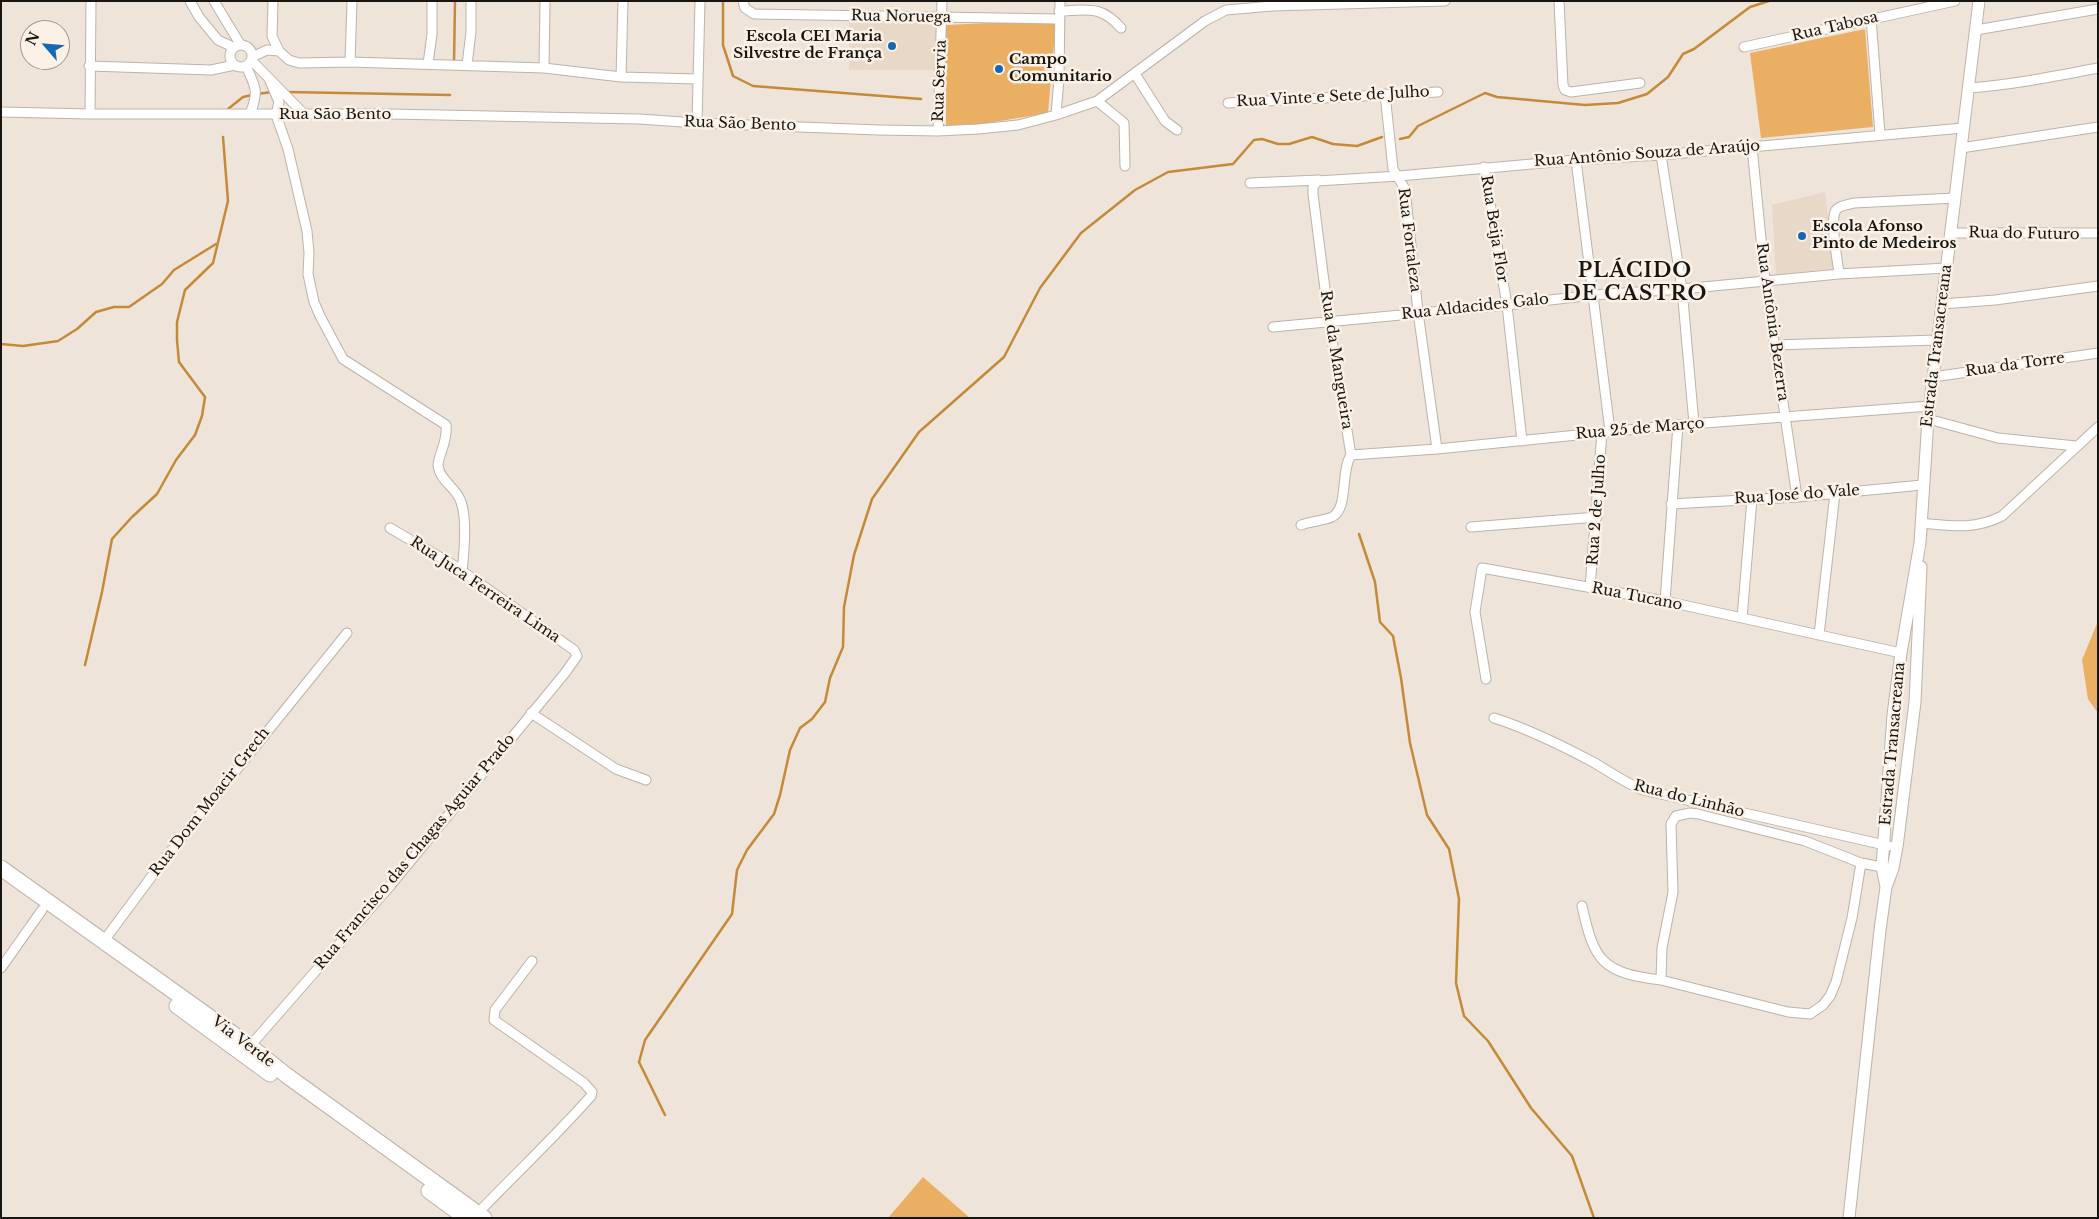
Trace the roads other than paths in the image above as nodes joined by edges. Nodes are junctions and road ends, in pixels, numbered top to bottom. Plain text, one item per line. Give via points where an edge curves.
1 (91, 1) edge
2 (190, 1) edge
3 (214, 1) edge
4 (273, 1) edge
5 (352, 1) edge
6 (432, 1) edge
7 (471, 1) edge
8 (545, 1) edge
9 (623, 1) edge
10 (700, 1) edge
11 (942, 1) edge
12 (1060, 1) edge
13 (1445, 1) edge
14 (1559, 1) edge
15 (1955, 1) edge
16 (1979, 1) edge
17 (744, 5) edge
18 (2098, 9) edge
19 (1060, 15) junction
20 (941, 18) junction
21 (1871, 18) junction
22 (1121, 28) dead end
23 (1976, 30) junction
24 (272, 36) junction
25 (1744, 47) dead end
26 (234, 48) junction
27 (279, 50) junction
28 (250, 58) junction
29 (350, 62) junction
30 (428, 64) junction
31 (235, 65) junction
32 (467, 65) junction
33 (89, 66) junction
34 (544, 68) junction
35 (2098, 68) edge
36 (211, 70) junction
37 (1135, 74) junction
38 (622, 77) junction
39 (698, 79) junction
40 (270, 82) junction
41 (1640, 82) dead end
42 (1968, 88) junction
43 (1438, 92) dead end
44 (1385, 94) junction
45 (1097, 101) junction
46 (1228, 102) dead end
47 (1, 112) edge
48 (90, 114) junction
49 (250, 114) junction
50 (276, 115) junction
51 (304, 115) junction
52 (1056, 115) junction
53 (697, 123) junction
54 (2098, 127) edge
55 (1963, 128) junction
56 (1177, 130) dead end
57 (938, 131) junction
58 (1880, 134) junction
59 (1752, 147) junction
60 (1961, 148) junction
61 (1661, 155) junction
62 (1576, 160) junction
63 (1125, 166) dead end
64 (1484, 167) junction
65 (1398, 176) junction
66 (1319, 180) junction
67 (1250, 183) dead end
68 (1955, 198) junction
69 (1950, 233) junction
70 (2098, 234) edge
71 (1946, 268) junction
72 (1839, 274) junction
73 (1765, 280) junction
74 (2098, 286) edge
75 (1682, 289) junction
76 (1592, 295) junction
77 (1942, 304) junction
78 (1507, 305) junction
79 (1418, 312) junction
80 (1329, 321) junction
81 (1273, 327) dead end
82 (1937, 340) junction
83 (1774, 345) junction
84 (2098, 353) edge
85 (1933, 377) junction
86 (1930, 406) junction
87 (1785, 418) junction
88 (1928, 419) junction
89 (1694, 424) junction
90 (1678, 425) junction
91 (2098, 427) edge
92 (1606, 432) junction
93 (1522, 441) junction
94 (2076, 446) junction
95 (1437, 449) junction
96 (1351, 455) junction
97 (1922, 485) junction
98 (1835, 493) junction
99 (1797, 497) junction
100 (1752, 499) junction
101 (1671, 504) junction
102 (1597, 517) junction
103 (1921, 523) junction
104 (1301, 525) dead end
105 (1470, 526) dead end
106 (390, 528) dead end
107 (1920, 543) junction
108 (462, 572) junction
109 (1590, 588) junction
110 (1665, 601) junction
111 (1742, 618) junction
112 (347, 633) dead end
113 (1819, 635) junction
114 (1901, 653) junction
115 (577, 656) joint
116 (1486, 679) dead end
117 (1895, 701) junction
118 (1915, 702) junction
119 (531, 713) junction
120 (1893, 715) junction
121 (1494, 718) dead end
122 (1914, 718) junction
123 (646, 780) dead end
124 (1884, 845) junction
125 (1896, 847) junction
126 (1861, 863) junction
127 (1, 868) edge
128 (1887, 868) junction
129 (1, 880) edge
130 (1582, 906) dead end
131 (42, 910) junction
132 (104, 942) junction
133 (532, 961) dead end
134 (1, 968) edge
135 (1661, 980) junction
136 (250, 1046) junction
137 (476, 1216) edge
138 (1850, 1218) edge

1 - 33 street
2 - 26 street via 218,40
3 - 26 street
4 - 24 street
5 - 29 street
6 - 30 street
7 - 32 street
8 - 34 street
9 - 38 street
10 - 39 street
11 - 20 street, Rua Servia
12 - 19 street
13 - 37 street, Rua São Bento via 1226,10 1205,21
14 - 41 street via 1565,90 1571,92
15 - 21 street, Rua Tabosa
16 - 23 street, Estrada Transacreana
17 - 20 street, Rua Noruega via 754,14
18 - 23 street
19 - 20 street, Rua Noruega
19 - 22 street, Rua Noruega via 1090,10 1103,12
19 - 52 street
20 - 57 street, Rua Servia
21 - 25 street, Rua Tabosa
21 - 58 street
23 - 42 street, Estrada Transacreana
24 - 27 street
24 - 28 street
26 - 28 street
26 - 31 street via 231,59
26 - 36 street
27 - 28 street via 267,50
27 - 29 street via 289,60 299,63
28 - 31 street
28 - 40 street
28 - 49 street via 257,96
29 - 30 street
30 - 32 street
31 - 36 street
32 - 34 street
33 - 36 street
33 - 48 street
34 - 38 street
35 - 42 street via 2045,79
37 - 45 street, Rua São Bento
37 - 56 street via 1165,121
38 - 39 street
39 - 53 street
40 - 50 street via 279,102
40 - 51 street
42 - 55 street, Estrada Transacreana
43 - 44 street, Rua Vinte e Sete de Julho
44 - 46 street, Rua Vinte e Sete de Julho
44 - 65 street, Rua Fortaleza via 1393,168
45 - 52 street, Rua São Bento
45 - 63 street via 1124,123
47 - 48 street, Rua São Bento
48 - 49 street, Rua São Bento
49 - 50 street, Rua São Bento
50 - 51 street, Rua São Bento
50 - 108 street via 288,149 307,231 308,274 314,302 343,359 446,425 447,436 438,465 442,478 462,502
51 - 53 street, Rua São Bento via 639,119
52 - 57 street, Rua São Bento via 1018,125
53 - 57 street, Rua São Bento
54 - 60 street
55 - 58 street, Rua Antônio Souza de Araújo
55 - 60 street, Estrada Transacreana
58 - 59 street, Rua Antônio Souza de Araújo
59 - 61 street, Rua Antônio Souza de Araújo
59 - 73 street, Rua Antônia Bezerra
60 - 68 street, Estrada Transacreana
61 - 62 street, Rua Antônio Souza de Araújo
61 - 75 street
62 - 64 street, Rua Antônio Souza de Araújo
62 - 76 street, Rua 2 de Julho
64 - 65 street, Rua Antônio Souza de Araújo
64 - 78 street, Rua Beija Flor
65 - 66 street, Rua Antônio Souza de Araújo
65 - 79 street, Rua Fortaleza via 1405,189
66 - 67 street
66 - 80 street, Rua da Mangueira via 1314,184 1313,194
68 - 69 street, Estrada Transacreana
68 - 72 street via 1841,206 1834,213
69 - 70 street, Rua do Futuro
69 - 71 street, Estrada Transacreana
71 - 72 street, Rua Aldacides Galo
71 - 77 street, Estrada Transacreana
72 - 73 street, Rua Aldacides Galo
73 - 75 street, Rua Aldacides Galo
73 - 83 street, Rua Antônia Bezerra
74 - 77 street
75 - 76 street, Rua Aldacides Galo
75 - 89 street
76 - 78 street, Rua Aldacides Galo
76 - 92 street, Rua 2 de Julho
77 - 82 street, Estrada Transacreana
78 - 79 street, Rua Aldacides Galo
78 - 93 street, Rua Beija Flor
79 - 80 street, Rua Aldacides Galo
79 - 95 street, Rua Fortaleza
80 - 81 street, Rua Aldacides Galo
80 - 96 street, Rua da Mangueira
82 - 83 street
82 - 85 street, Estrada Transacreana
83 - 87 street, Rua Antônia Bezerra
84 - 85 street, Rua da Torre
85 - 86 street, Estrada Transacreana
86 - 87 street, Rua 25 de Março
86 - 88 street, Estrada Transacreana
87 - 89 street, Rua 25 de Março
87 - 99 street, Rua Antônia Bezerra
88 - 94 street via 1998,438
88 - 97 street, Estrada Transacreana
89 - 90 street, Rua 25 de Março
90 - 92 street, Rua 25 de Março
90 - 101 street
91 - 94 street
92 - 93 street, Rua 25 de Março
92 - 102 street, Rua 2 de Julho
93 - 95 street, Rua 25 de Março
94 - 103 street via 2002,516 1986,524 1965,527
95 - 96 street, Rua 25 de Março
96 - 104 street, Rua da Mangueira via 1345,466 1342,501 1337,513
97 - 98 street, Rua José do Vale
97 - 103 street, Estrada Transacreana
98 - 99 street, Rua José do Vale
98 - 113 street
99 - 100 street, Rua José do Vale
100 - 101 street, Rua José do Vale
100 - 111 street
101 - 110 street
102 - 105 street
102 - 109 street, Rua 2 de Julho
103 - 107 street, Estrada Transacreana
106 - 108 street, Rua Juca Ferreira Lima
107 - 114 street, Estrada Transacreana
107 - 118 street, Estrada Transacreana
108 - 115 street, Rua Juca Ferreira Lima via 574,650
109 - 110 street, Rua Tucano
109 - 116 street, Rua Tucano via 1482,568 1475,612
110 - 111 street, Rua Tucano
111 - 113 street, Rua Tucano
112 - 132 street, Rua Dom Moacir Grech via 166,857
113 - 114 street, Rua Tucano
114 - 117 street, Estrada Transacreana
115 - 119 street, Rua Francisco das Chagas Aguiar Prado
117 - 118 street
117 - 120 street, Estrada Transacreana
118 - 122 street, Estrada Transacreana
119 - 123 street via 616,769
119 - 136 street, Rua Francisco das Chagas Aguiar Prado via 390,886
120 - 122 street
120 - 124 street, Estrada Transacreana
121 - 124 street, Rua do Linhão via 1541,735 1643,790
122 - 125 street, Estrada Transacreana
124 - 125 street, Rua do Linhão
124 - 128 street, Estrada Transacreana
125 - 128 street, Estrada Transacreana
126 - 128 street
126 - 135 street via 1852,918 1836,982 1830,996 1817,1010 1810,1014 1788,1012
126 - 135 street via 1805,841 1690,813 1676,816 1671,824 1672,892 1662,948
127 - 132 main road, Via Verde
128 - 138 street, Estrada Transacreana
129 - 131 main road, Via Verde
130 - 135 street via 1592,946 1606,963 1626,974
131 - 134 street
131 - 137 main road, Via Verde
132 - 136 main road, Via Verde
133 - 137 street via 493,1017 592,1092 564,1127
136 - 137 main road, Via Verde

